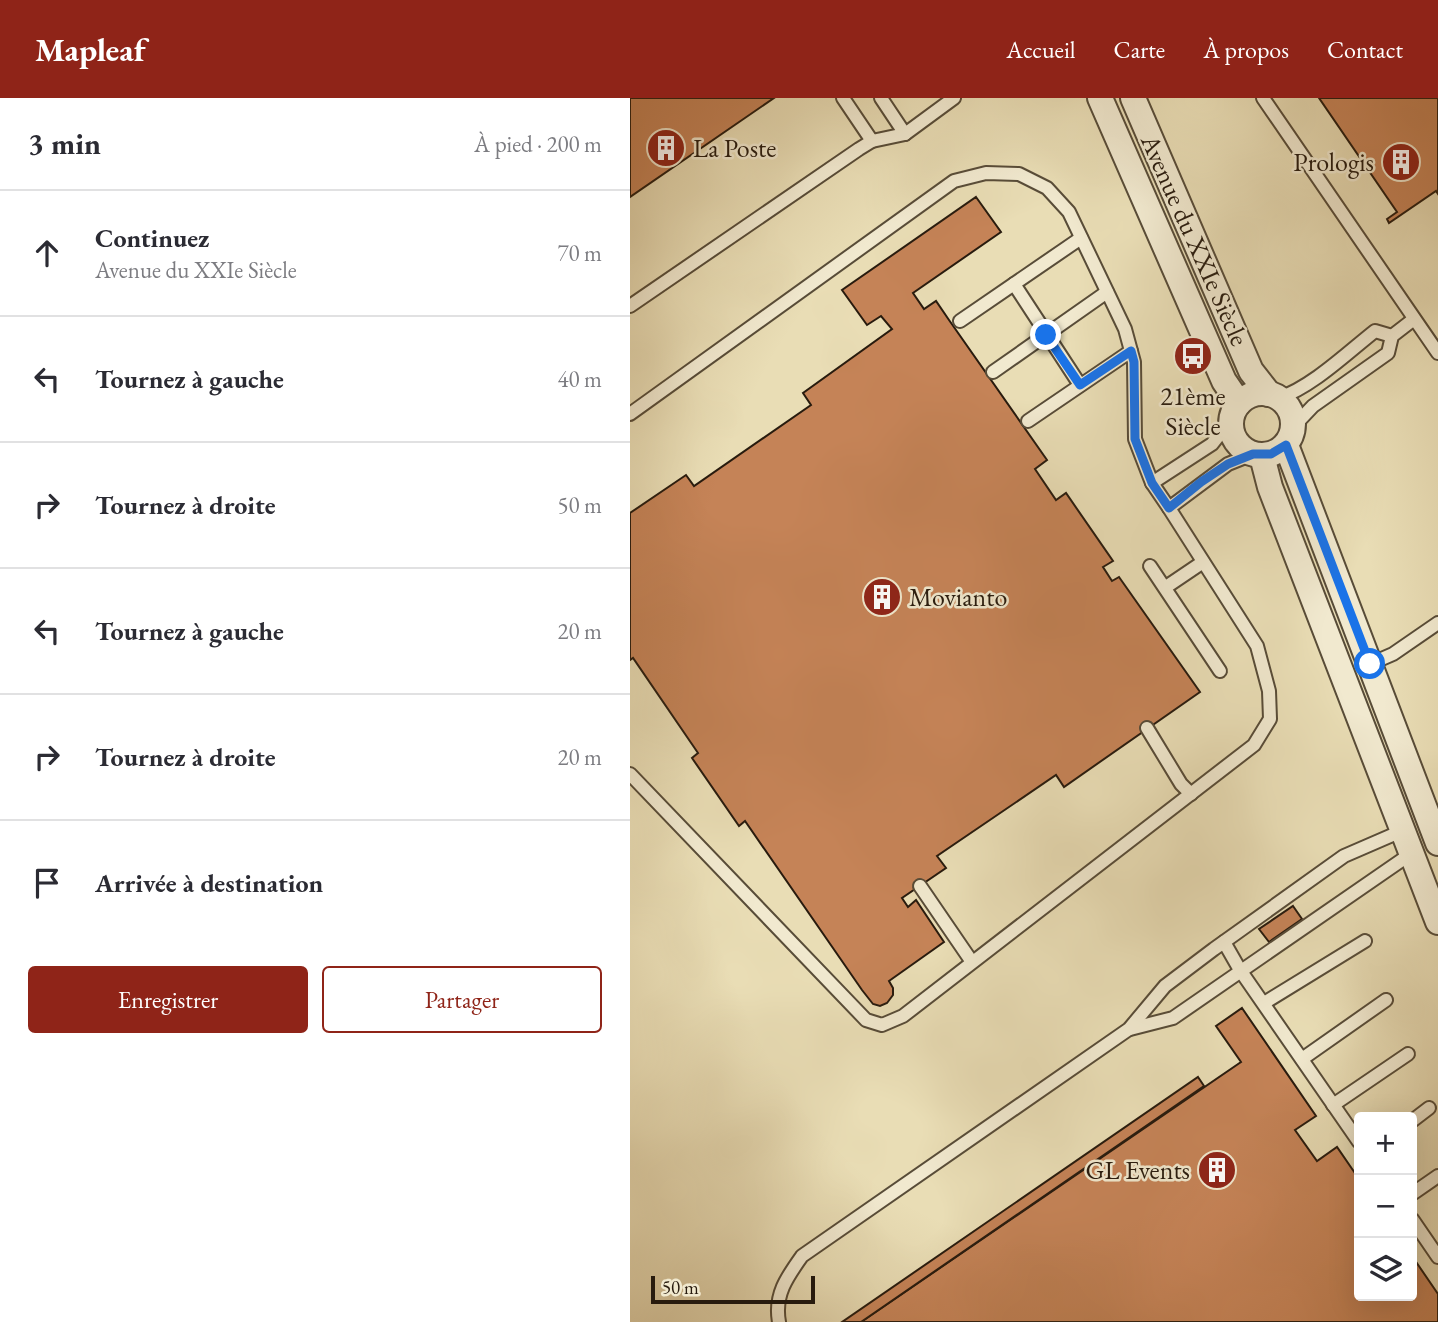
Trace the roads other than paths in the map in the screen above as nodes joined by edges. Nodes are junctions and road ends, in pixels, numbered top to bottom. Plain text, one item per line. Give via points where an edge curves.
1 (843, 98) edge
2 (881, 98) edge
3 (953, 98) edge
4 (1100, 98) edge
5 (1133, 98) edge
6 (1264, 98) edge
7 (905, 134) junction
8 (872, 141) junction
9 (1081, 238) junction
10 (1014, 284) junction
11 (1107, 292) junction
12 (630, 306) edge
13 (1414, 319) junction
14 (960, 321) dead end
15 (1046, 335) junction
16 (1392, 336) junction
17 (1131, 351) junction
18 (1438, 353) edge
19 (993, 372) dead end
20 (1080, 385) junction
21 (1274, 396) junction
22 (1235, 412) junction
23 (630, 414) edge
24 (1028, 421) dead end
25 (1290, 436) junction
26 (1258, 455) junction
27 (1152, 483) junction
28 (1169, 508) junction
29 (1203, 562) junction
30 (1150, 566) dead end
31 (1166, 587) junction
32 (1438, 623) edge
33 (1370, 664) junction
34 (1220, 671) dead end
35 (1147, 728) dead end
36 (630, 774) edge
37 (1191, 794) junction
38 (1408, 842) junction
39 (1438, 843) edge
40 (920, 886) dead end
41 (1438, 922) edge
42 (1365, 941) dead end
43 (1224, 942) junction
44 (972, 962) junction
45 (1240, 970) junction
46 (1386, 1000) dead end
47 (1264, 1003) junction
48 (1129, 1029) junction
49 (1408, 1054) dead end
50 (1302, 1059) junction
51 (1333, 1105) junction
52 (1429, 1108) dead end
53 (1417, 1117) edge
54 (1354, 1135) edge
55 (1438, 1176) edge
56 (1417, 1191) edge
57 (1417, 1226) edge
58 (1437, 1255) edge
59 (779, 1322) edge

1 - 8 lane
2 - 7 lane
3 - 7 lane
4 - 22 street, Avenue du XXIe Siècle
5 - 21 street, Avenue du XXIe Siècle via 1251,371
6 - 13 lane
7 - 8 lane
8 - 12 lane
9 - 10 lane
9 - 11 lane
9 - 23 lane via 1069,212 1047,188 1019,174 986,173 954,181
10 - 14 lane
10 - 15 lane
11 - 15 lane
11 - 17 lane
13 - 16 lane
13 - 18 lane
15 - 19 lane
15 - 20 lane
16 - 21 lane via 1375,331 1314,378 1289,394
16 - 25 lane via 1388,353 1313,406
17 - 20 lane
17 - 27 lane via 1135,439
20 - 24 lane
21 - 22 street via 1253,394
21 - 25 street via 1290,410
22 - 26 street via 1234,437 1245,451
22 - 27 lane via 1212,444
25 - 26 street via 1271,454
25 - 33 street
26 - 28 lane via 1228,464
26 - 38 street
27 - 28 lane
28 - 29 lane
29 - 31 lane
29 - 37 lane via 1256,646 1269,691 1270,719 1254,745
30 - 31 lane
31 - 34 lane
32 - 33 lane
33 - 39 street
35 - 37 lane
36 - 44 lane via 866,1020 882,1025 903,1016
37 - 44 lane
38 - 41 street
38 - 43 lane via 1344,856
38 - 45 lane via 1362,890
40 - 44 lane
42 - 47 lane
43 - 45 lane
43 - 48 lane via 1165,986
45 - 47 lane
45 - 48 lane via 1173,1018
46 - 50 lane
47 - 50 lane
48 - 59 lane via 802,1256 783,1284 776,1307
49 - 51 lane
50 - 51 lane
51 - 54 lane
52 - 53 lane
55 - 56 lane
57 - 58 lane

